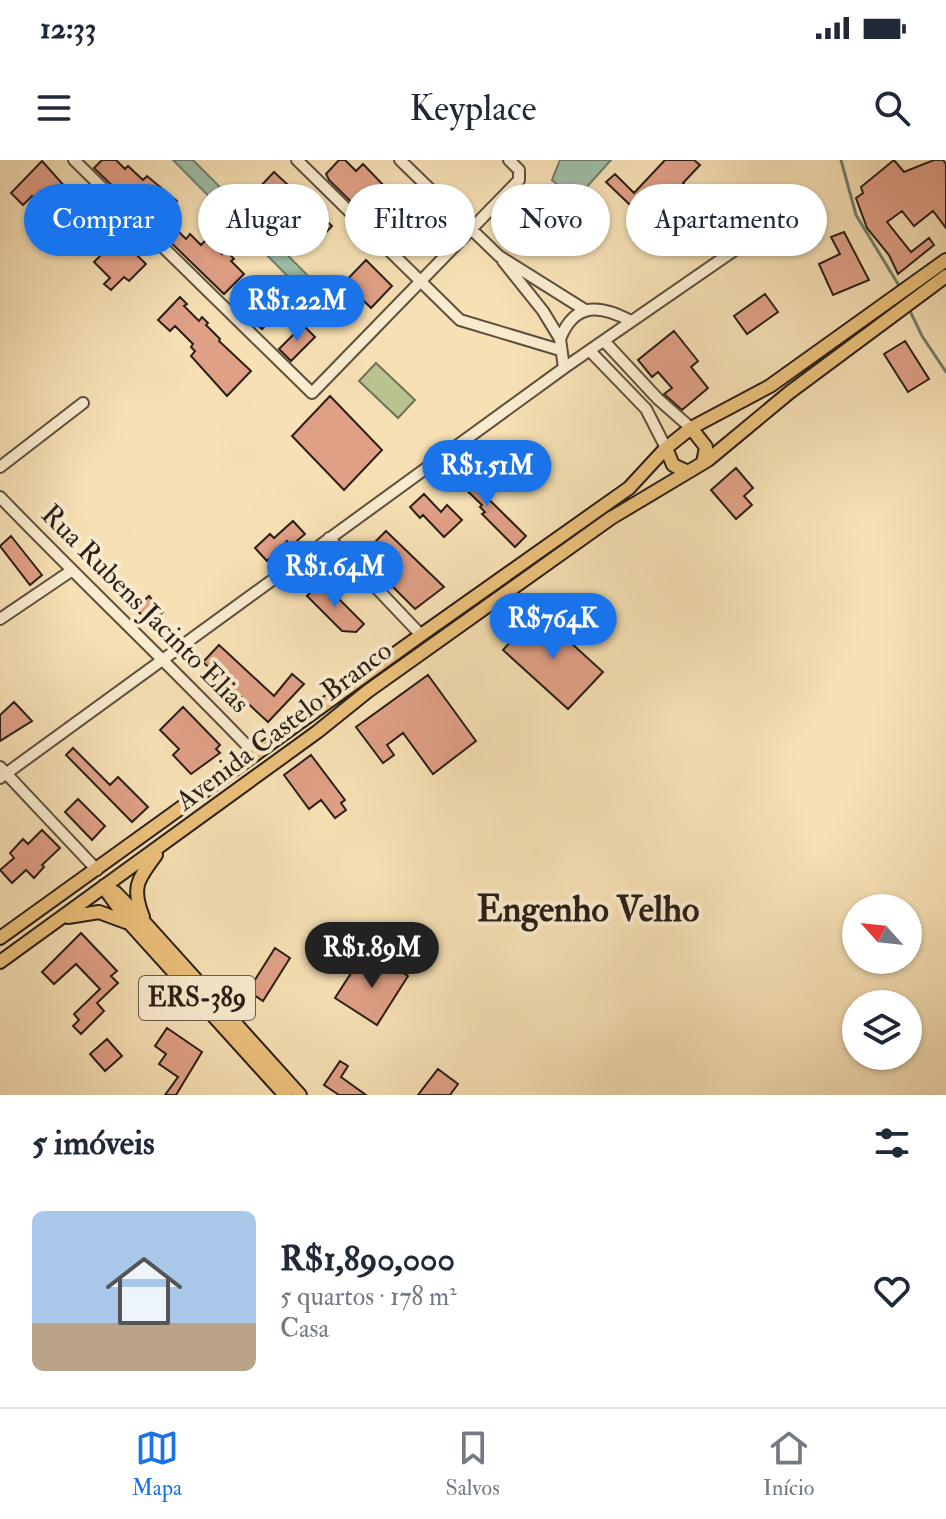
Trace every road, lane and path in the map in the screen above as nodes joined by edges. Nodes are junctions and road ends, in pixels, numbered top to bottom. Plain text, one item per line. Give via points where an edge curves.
1 (74, 160) edge
2 (297, 160) edge
3 (400, 160) edge
4 (509, 160) edge
5 (425, 184) edge
6 (475, 227) edge
7 (475, 233) edge
8 (491, 248) edge
9 (447, 256) edge
10 (499, 256) joint
11 (726, 256) edge
12 (946, 260) edge
13 (946, 276) edge
14 (422, 282) junction
15 (585, 310) junction
16 (631, 321) junction
17 (604, 341) junction
18 (560, 345) junction
19 (590, 351) junction
20 (564, 368) junction
21 (658, 399) junction
22 (83, 403) dead end
23 (646, 409) junction
24 (691, 428) junction
25 (666, 448) junction
26 (702, 464) junction
27 (0, 467) edge
28 (688, 472) junction
29 (0, 497) edge
30 (329, 538) junction
31 (71, 571) junction
32 (0, 619) edge
33 (421, 635) junction
34 (164, 658) junction
35 (256, 755) junction
36 (245, 764) junction
37 (2, 773) edge
38 (163, 846) junction
39 (97, 870) junction
40 (104, 886) junction
41 (61, 919) junction
42 (146, 924) junction
43 (131, 925) junction
44 (0, 938) edge
45 (0, 945) edge
46 (0, 962) edge
47 (285, 1095) edge
48 (300, 1095) edge

1 - 14 street via 312,393
2 - 14 street
3 - 5 street
4 - 6 street via 519,170 519,180
7 - 8 street
9 - 14 street
10 - 15 street
10 - 18 street via 543,311
11 - 16 street
12 - 24 main road, Avenida Castelo Branco via 770,386
13 - 26 main road, Avenida Castelo Branco
14 - 18 street via 460,320
15 - 16 street via 609,310
15 - 18 street via 574,317
16 - 17 street
17 - 19 street
17 - 21 street
18 - 20 street
19 - 20 street
19 - 23 street
20 - 30 street
21 - 23 street
21 - 24 street
22 - 27 street
23 - 25 street
24 - 25 main road, Avenida Castelo Branco
24 - 26 main road via 706,447
25 - 28 main road via 673,465
25 - 33 main road, Avenida Castelo Branco via 629,488
26 - 28 main road, Avenida Castelo Branco
28 - 38 main road, Avenida Castelo Branco via 611,518 368,691
29 - 31 street, Rua Rubens Jacinto Elias
30 - 33 street
30 - 34 street
31 - 32 street
31 - 34 street, Rua Rubens Jacinto Elias
33 - 35 main road, Avenida Castelo Branco
34 - 35 street, Rua Rubens Jacinto Elias
34 - 37 street
35 - 36 main road, Avenida Castelo Branco
36 - 39 main road, Avenida Castelo Branco
36 - 40 main road via 227,784 120,861
37 - 39 street
38 - 40 main road, Avenida Castelo Branco
38 - 42 main road via 137,886
39 - 44 main road, Avenida Castelo Branco
40 - 41 main road, Avenida Castelo Branco
40 - 42 main road, ERS-389
40 - 43 main road, ERS-389
40 - 45 main road via 79,892
41 - 43 main road via 99,912
41 - 46 main road, Avenida Castelo Branco
42 - 48 main road, ERS-389
43 - 47 main road, ERS-389

